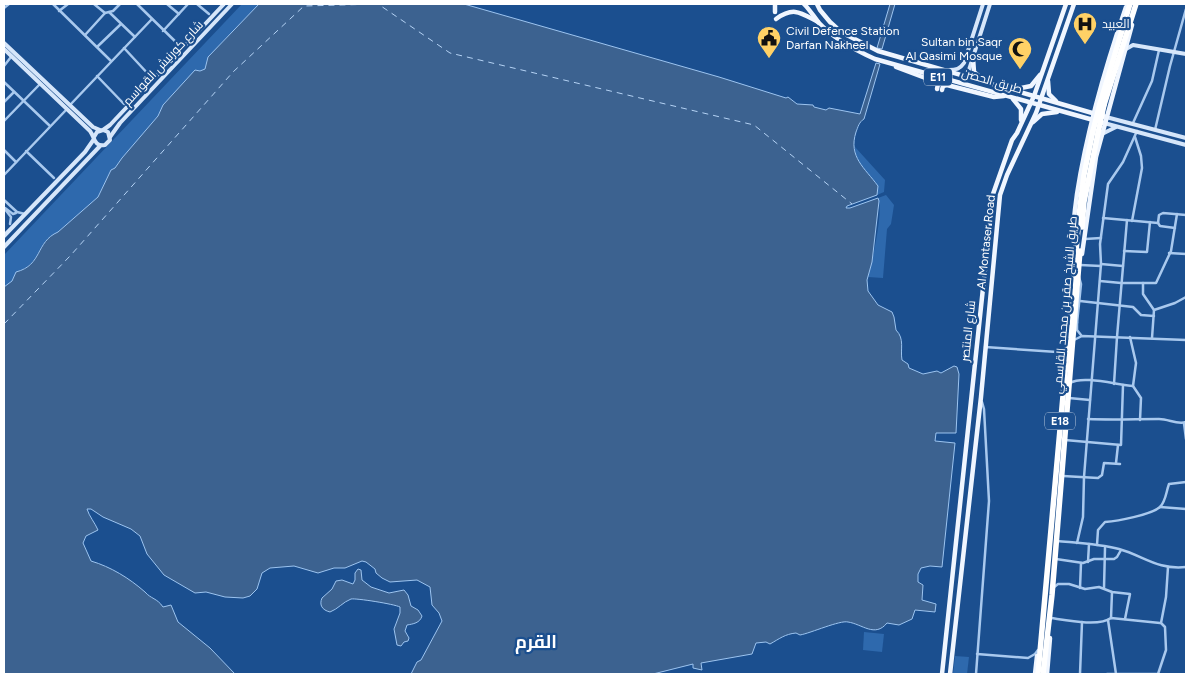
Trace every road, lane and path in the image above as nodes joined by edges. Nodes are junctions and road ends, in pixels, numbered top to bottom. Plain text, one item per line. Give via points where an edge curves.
1 (9, 4) edge
2 (53, 4) edge
3 (68, 4) edge
4 (94, 4) edge
5 (120, 4) edge
6 (137, 4) edge
7 (167, 4) edge
8 (188, 4) edge
9 (198, 4) edge
10 (224, 4) edge
11 (232, 4) edge
12 (774, 4) edge
13 (804, 4) edge
14 (817, 4) edge
15 (983, 4) edge
16 (1066, 4) edge
17 (1074, 4) edge
18 (1129, 4) edge
19 (1136, 4) edge
20 (989, 5) edge
21 (4, 8) edge
22 (1186, 9) edge
23 (59, 11) junction
24 (775, 12) dead end
25 (107, 13) junction
26 (178, 14) junction
27 (209, 14) dead end
28 (776, 18) dead end
29 (152, 19) junction
30 (819, 23) junction
31 (121, 24) junction
32 (163, 31) junction
33 (84, 36) junction
34 (134, 37) junction
35 (1128, 40) junction
36 (4, 43) edge
37 (1133, 45) junction
38 (97, 47) junction
39 (124, 48) junction
40 (182, 48) junction
41 (4, 49) edge
42 (1126, 49) junction
43 (1159, 50) junction
44 (1174, 52) junction
45 (1186, 54) edge
46 (12, 56) junction
47 (973, 58) junction
48 (112, 61) junction
49 (890, 64) junction
50 (4, 66) edge
51 (944, 70) junction
52 (920, 72) junction
53 (1043, 72) junction
54 (97, 76) junction
55 (150, 76) dead end
56 (967, 76) junction
57 (1048, 79) junction
58 (4, 82) edge
59 (990, 83) junction
60 (40, 84) junction
61 (1008, 88) junction
62 (14, 92) junction
63 (1008, 96) junction
64 (1034, 96) junction
65 (1041, 98) junction
66 (23, 100) junction
67 (4, 102) edge
68 (1032, 103) junction
69 (1059, 103) junction
70 (124, 104) dead end
71 (1039, 105) junction
72 (1103, 105) junction
73 (69, 107) junction
74 (1062, 111) junction
75 (1085, 111) junction
76 (1094, 113) junction
77 (1080, 116) junction
78 (1106, 117) junction
79 (1092, 120) junction
80 (1118, 120) junction
81 (4, 121) edge
82 (1104, 123) junction
83 (1132, 124) junction
84 (50, 126) junction
85 (1118, 127) junction
86 (101, 130) junction
87 (1155, 130) junction
88 (1137, 131) junction
89 (1095, 132) junction
90 (1017, 133) junction
91 (1025, 136) junction
92 (1135, 136) junction
93 (110, 137) junction
94 (94, 138) junction
95 (1186, 138) edge
96 (1186, 145) edge
97 (100, 146) junction
98 (4, 150) edge
99 (26, 151) junction
100 (16, 162) junction
101 (4, 168) edge
102 (7, 171) junction
103 (4, 174) edge
104 (54, 178) dead end
105 (993, 194) junction
106 (4, 200) edge
107 (4, 208) edge
108 (998, 210) junction
109 (16, 212) junction
110 (25, 214) junction
111 (1177, 214) junction
112 (1186, 215) edge
113 (1103, 218) junction
114 (1127, 220) junction
115 (1132, 221) junction
116 (1150, 222) junction
117 (1158, 223) junction
118 (10, 224) dead end
119 (1175, 228) junction
120 (4, 236) edge
121 (1101, 238) junction
122 (1083, 239) junction
123 (4, 247) edge
124 (1124, 251) junction
125 (1169, 253) junction
126 (1186, 254) edge
127 (1079, 264) junction
128 (1101, 265) junction
129 (1123, 266) junction
130 (1078, 276) junction
131 (1100, 282) junction
132 (1121, 283) junction
133 (1144, 283) junction
134 (1186, 297) edge
135 (1080, 301) junction
136 (1098, 303) junction
137 (1119, 305) junction
138 (1154, 310) junction
139 (1154, 316) junction
140 (1076, 320) junction
141 (1082, 336) junction
142 (1096, 336) junction
143 (1117, 337) junction
144 (1130, 337) junction
145 (1152, 338) junction
146 (1186, 340) edge
147 (1072, 343) junction
148 (986, 347) junction
149 (1066, 348) junction
150 (1057, 352) junction
151 (1065, 360) junction
152 (1070, 375) junction
153 (1075, 381) junction
154 (1092, 381) junction
155 (1114, 384) junction
156 (1069, 385) junction
157 (1122, 385) junction
158 (1133, 386) junction
159 (981, 397) junction
160 (1068, 398) junction
161 (1090, 400) junction
162 (1088, 419) junction
163 (1121, 420) junction
164 (1140, 420) junction
165 (1185, 423) edge
166 (1186, 439) edge
167 (1064, 440) junction
168 (1086, 442) junction
169 (1118, 445) junction
170 (1061, 476) junction
171 (1084, 477) junction
172 (1186, 482) edge
173 (1160, 506) junction
174 (1186, 509) edge
175 (1056, 541) junction
176 (1077, 543) junction
177 (1088, 544) junction
178 (1097, 545) junction
179 (1105, 548) junction
180 (1121, 550) junction
181 (1054, 559) junction
182 (1105, 559) junction
183 (1088, 562) junction
184 (1081, 563) junction
185 (1168, 567) junction
186 (1186, 567) edge
187 (1053, 579) junction
188 (1058, 584) junction
189 (1080, 588) junction
190 (1104, 588) junction
191 (1112, 592) junction
192 (1050, 593) junction
193 (1051, 618) junction
194 (1110, 619) junction
195 (1125, 619) junction
196 (1082, 622) junction
197 (1161, 623) junction
198 (1038, 650) junction
199 (978, 654) junction
200 (941, 674) edge
201 (950, 674) edge
202 (976, 674) edge
203 (1037, 674) edge
204 (1047, 674) edge
205 (1080, 674) edge
206 (1107, 674) edge
207 (1116, 674) edge
208 (1158, 674) edge

1 - 21 street
2 - 23 street
3 - 23 street
4 - 25 street
5 - 25 street
6 - 29 street
7 - 26 street
8 - 26 street
9 - 27 street
10 - 40 main road, شارع كورنيش القواسم
11 - 93 main road, شارع كورنيش القواسم via 120,122
12 - 24 main road
13 - 30 main road, طريق الحصن / E11
14 - 51 main road, طريق الحصن / E11 via 841,32 863,45
15 - 20 main road via 984,9
15 - 51 main road via 964,63 956,70
16 - 53 main road, شارع المنتصر
17 - 57 main road, Al Montaser Road
18 - 72 highway, طريق الشيخ صقر بن محمد القاسمي / E18
19 - 35 main road
19 - 72 highway, طريق الشيخ صقر بن محمد القاسمي / E18
20 - 47 main road
22 - 44 street
23 - 33 street
25 - 31 street
25 - 33 street
26 - 32 street
28 - 30 main road via 791,11
29 - 32 street
29 - 34 street
30 - 49 main road, طريق الحصن / E11 via 852,48
31 - 34 street
31 - 38 street
32 - 40 street
33 - 38 street
34 - 39 street
35 - 37 main road
35 - 42 main road
36 - 73 main road
37 - 42 main road
37 - 43 main road
38 - 48 street
39 - 48 street
39 - 55 street
40 - 86 main road, شارع كورنيش القواسم via 110,125
41 - 46 main road
42 - 72 main road
43 - 44 main road
43 - 83 street via 1152,81
44 - 45 main road
44 - 87 street
46 - 50 street
46 - 60 main road
47 - 56 main road
47 - 59 main road via 974,72
48 - 54 street
49 - 52 main road, طريق الحصن / E11
49 - 63 main road via 936,82 939,90 947,84 994,98
51 - 56 main road, طريق الحصن / E11
52 - 56 main road via 962,80
52 - 63 main road, طريق الحصن / E11
53 - 61 main road via 1028,87
53 - 64 main road, شارع المنتصر
54 - 70 street
54 - 73 street
56 - 59 main road, طريق الحصن / E11
57 - 65 main road, Al Montaser Road
57 - 69 main road via 1049,94
58 - 62 street
59 - 61 main road, طريق الحصن / E11
60 - 66 street
60 - 73 main road
61 - 64 main road, طريق الحصن / E11
62 - 66 street
62 - 67 street
63 - 68 main road, طريق الحصن / E11
63 - 90 main road via 1018,103 1022,111
64 - 65 main road, طريق الحصن / E11
64 - 68 main road, شارع المنتصر
65 - 69 main road, طريق الحصن / E11
65 - 71 main road, Al Montaser Road
66 - 81 street
66 - 84 street
68 - 71 main road, طريق الحصن / E11
68 - 90 main road, شارع المنتصر
69 - 75 main road, طريق الحصن / E11
71 - 74 main road, طريق الحصن / E11
71 - 91 main road, Al Montaser Road
72 - 75 main road
72 - 76 main road
72 - 78 main road
72 - 80 main road
72 - 89 highway, طريق الشيخ صقر بن محمد القاسمي / E18, bridge
73 - 84 street
73 - 86 main road
73 - 94 main road
74 - 77 main road, طريق الحصن / E11
74 - 91 main road via 1042,114
75 - 76 main road, طريق الحصن / E11
76 - 78 main road, طريق الحصن / E11
76 - 79 main road
77 - 79 main road, طريق الحصن / E11
77 - 89 main road
78 - 80 main road
78 - 82 main road
79 - 82 main road, طريق الحصن / E11
79 - 89 main road
80 - 83 main road
82 - 85 main road
82 - 89 main road
83 - 87 main road
84 - 99 street
85 - 88 main road
85 - 89 main road
86 - 93 main road via 108,132
86 - 94 main road
87 - 95 main road
88 - 92 street
88 - 96 main road
89 - 122 main road via 1094,165
89 - 127 highway, طريق الشيخ صقر بن محمد القاسمي / E18
89 - 149 highway, طريق الشيخ صقر بن محمد القاسمي / E18 via 1084,175
90 - 105 main road, شارع المنتصر
91 - 108 main road, Al Montaser Road via 1006,175
92 - 113 street via 1108,184
92 - 115 street via 1142,168
93 - 97 main road via 108,144
94 - 97 main road
94 - 110 main road via 85,152
97 - 123 main road
98 - 100 street
99 - 100 street
99 - 104 street
100 - 102 street
101 - 102 street
102 - 103 street
105 - 108 main road via 998,197
105 - 200 main road, شارع المنتصر
106 - 109 street
107 - 109 street via 14,215
107 - 118 street via 11,217
108 - 148 main road, Al Montaser Road
109 - 110 street
110 - 120 main road
111 - 112 street
111 - 117 street via 1161,214
111 - 119 street
113 - 114 street
113 - 121 street
114 - 115 street
114 - 124 street
115 - 116 street
116 - 117 street
116 - 124 street via 1147,252
117 - 119 street
119 - 125 street
121 - 122 street
121 - 128 street
122 - 127 main road
124 - 129 street
125 - 126 street
125 - 133 street via 1156,283
127 - 128 street
127 - 130 highway, طريق الشيخ صقر بن محمد القاسمي / E18
128 - 129 street
128 - 131 street
129 - 132 street
130 - 135 street
130 - 140 highway, طريق الشيخ صقر بن محمد القاسمي / E18
131 - 132 street
131 - 136 street
132 - 133 street
132 - 137 street
133 - 138 street via 1143,294
134 - 138 street
135 - 136 street
135 - 140 street
136 - 137 street
136 - 142 street
137 - 139 street via 1133,307 1141,315
137 - 143 street
138 - 139 street
139 - 145 street
140 - 141 street via 1078,333
140 - 147 highway, طريق الشيخ صقر بن محمد القاسمي / E18
141 - 142 street
141 - 147 street
142 - 143 street
142 - 154 street
143 - 144 street
143 - 155 street
144 - 145 street
144 - 158 street via 1136,363
145 - 146 street
147 - 152 highway, طريق الشيخ صقر بن محمد القاسمي / E18
148 - 150 street
148 - 159 main road, Al Montaser Road
149 - 150 street
149 - 151 highway, طريق الشيخ صقر بن محمد القاسمي / E18
150 - 151 street
151 - 192 highway, طريق الشيخ صقر بن محمد القاسمي / E18
152 - 153 street
152 - 156 highway, طريق الشيخ صقر بن محمد القاسمي / E18
153 - 154 street
153 - 156 street
154 - 155 street
154 - 161 street
155 - 157 street
156 - 160 highway, طريق الشيخ صقر بن محمد القاسمي / E18
157 - 158 street
157 - 163 street
158 - 164 street via 1140,398
159 - 199 street via 989,501
159 - 201 main road, Al Montaser Road
160 - 161 street
160 - 167 highway, طريق الشيخ صقر بن محمد القاسمي / E18
161 - 162 street
162 - 163 street
162 - 168 street
163 - 164 street
163 - 169 street via 1121,445
164 - 165 street
165 - 166 street
167 - 168 street
167 - 170 highway, طريق الشيخ صقر بن محمد القاسمي / E18
168 - 169 street
168 - 171 street
169 - 171 street via 1118,464 1104,463 1100,477
170 - 171 street
170 - 175 highway, طريق الشيخ صقر بن محمد القاسمي / E18
171 - 176 street via 1083,517
172 - 173 street via 1169,484
173 - 174 street
173 - 178 street via 1123,520 1104,522 1098,530
175 - 176 street
175 - 181 highway, طريق الشيخ صقر بن محمد القاسمي / E18
176 - 177 street
177 - 178 street
177 - 183 street
178 - 179 street
179 - 180 street
179 - 182 street
180 - 182 street via 1116,559
180 - 185 street
181 - 184 street
181 - 187 highway, طريق الشيخ صقر بن محمد القاسمي / E18
182 - 183 street
182 - 190 street
183 - 184 street
184 - 189 street
185 - 186 street
185 - 197 street
187 - 188 street
187 - 192 highway, طريق الشيخ صقر بن محمد القاسمي / E18
188 - 189 street
188 - 192 street
189 - 190 street
190 - 191 street
191 - 194 street
191 - 195 street via 1130,594
192 - 193 main road
192 - 198 main road via 1041,613
192 - 203 highway, طريق الشيخ صقر بن محمد القاسمي / E18
192 - 204 highway, طريق الشيخ صقر بن محمد القاسمي / E18
193 - 196 street
193 - 204 main road
194 - 195 street
194 - 196 street
194 - 207 street
195 - 197 street
196 - 205 street
197 - 208 street via 1165,628 1166,650
198 - 199 street via 1028,658
198 - 203 main road
199 - 202 street
206 - 207 street
207 - 208 street

